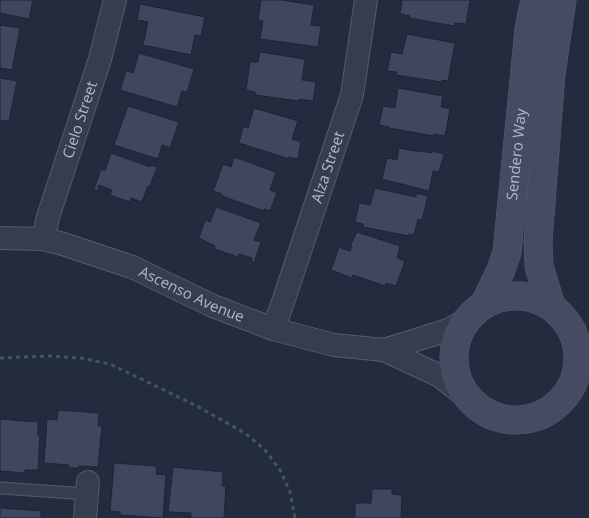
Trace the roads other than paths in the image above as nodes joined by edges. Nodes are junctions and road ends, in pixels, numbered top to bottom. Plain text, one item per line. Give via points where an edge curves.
1 (115, 0) edge
2 (366, 0) edge
3 (534, 0) edge
4 (562, 0) edge
5 (0, 238) edge
6 (43, 239) junction
7 (476, 312) junction
8 (557, 312) junction
9 (273, 329) junction
10 (589, 345) edge
11 (384, 350) junction
12 (589, 385) edge
13 (564, 398) junction
14 (469, 399) junction
15 (0, 488) edge
16 (87, 488) joint
17 (85, 518) edge

1 - 6 street, Cielo Street via 100,59
2 - 9 street, Alza Street via 352,95
3 - 7 street, Sendero Way via 507,252 502,270
4 - 8 street, Sendero Way via 551,74 538,242 539,266
5 - 6 street, Ascenso Avenue
6 - 9 street, Ascenso Avenue via 132,267 213,306
7 - 8 street, Ascenso Avenue via 500,298 518,296 535,299
7 - 11 street, Ascenso Avenue via 448,330
7 - 14 street, Ascenso Avenue via 457,338 454,359 458,380
8 - 10 street, Ascenso Avenue
8 - 13 street, Ascenso Avenue via 574,336 578,357 575,379
9 - 11 street, Ascenso Avenue via 334,345
11 - 14 street, Ascenso Avenue via 440,376
12 - 13 street, Ascenso Avenue
13 - 14 street, Ascenso Avenue via 547,412 527,419 506,420 486,412
15 - 16 lane
16 - 17 street

